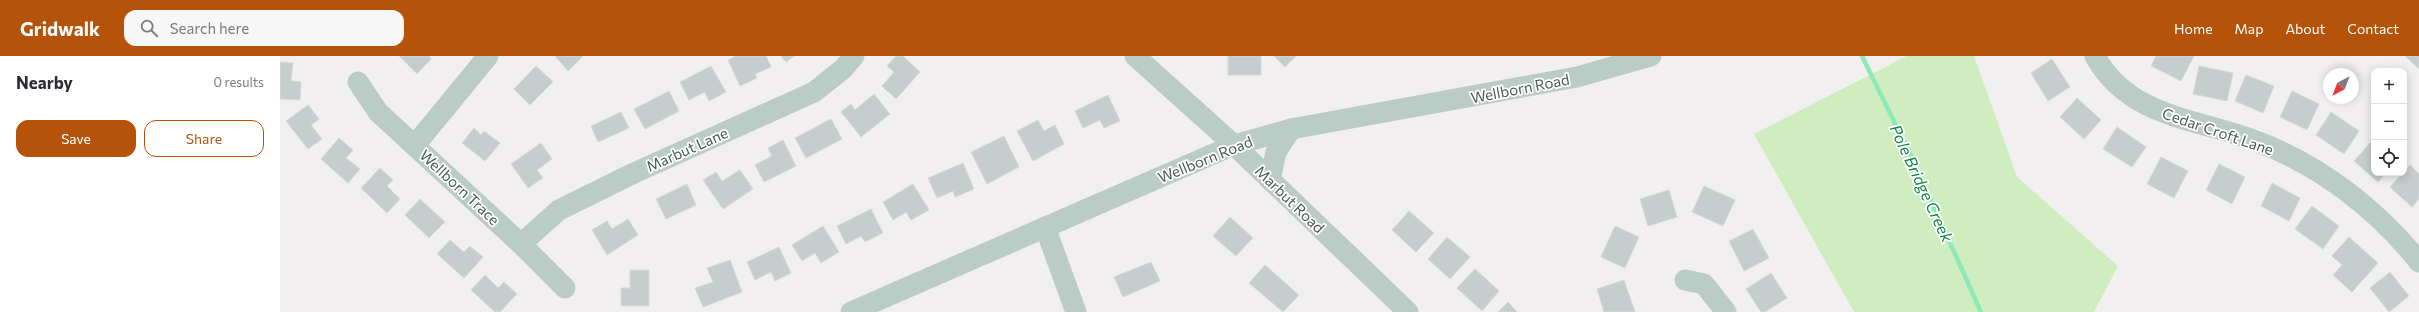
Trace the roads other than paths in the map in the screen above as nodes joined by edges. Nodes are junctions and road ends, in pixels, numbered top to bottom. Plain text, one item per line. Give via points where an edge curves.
1 (488, 56) edge
2 (854, 56) edge
3 (1135, 56) edge
4 (1651, 56) edge
5 (2095, 56) edge
6 (358, 82) dead end
7 (1291, 129) junction
8 (415, 145) junction
9 (1234, 145) junction
10 (1270, 180) junction
11 (1045, 228) junction
12 (521, 244) junction
13 (2419, 262) edge
14 (1685, 280) dead end
15 (566, 288) dead end
16 (851, 312) edge
17 (1076, 312) edge
18 (1408, 312) edge
19 (1726, 312) edge

1 - 8 street
2 - 12 street, Marbut Lane via 843,69 814,92 634,173 559,210
3 - 9 street, Marbut Road
4 - 7 street, Wellborn Road via 1577,77
5 - 13 street, Cedar Croft Lane via 2114,81 2135,100 2167,114 2261,143 2308,166 2351,195 2401,239
6 - 8 street, Wellborn Trace via 378,112
7 - 9 street, Wellborn Road
7 - 10 street via 1276,152
8 - 12 street, Wellborn Trace
9 - 10 street, Marbut Road
9 - 11 street, Wellborn Road
10 - 18 street, Marbut Road
11 - 16 street, Wellborn Road
11 - 17 street
12 - 15 street, Wellborn Trace
14 - 19 street via 1704,284

